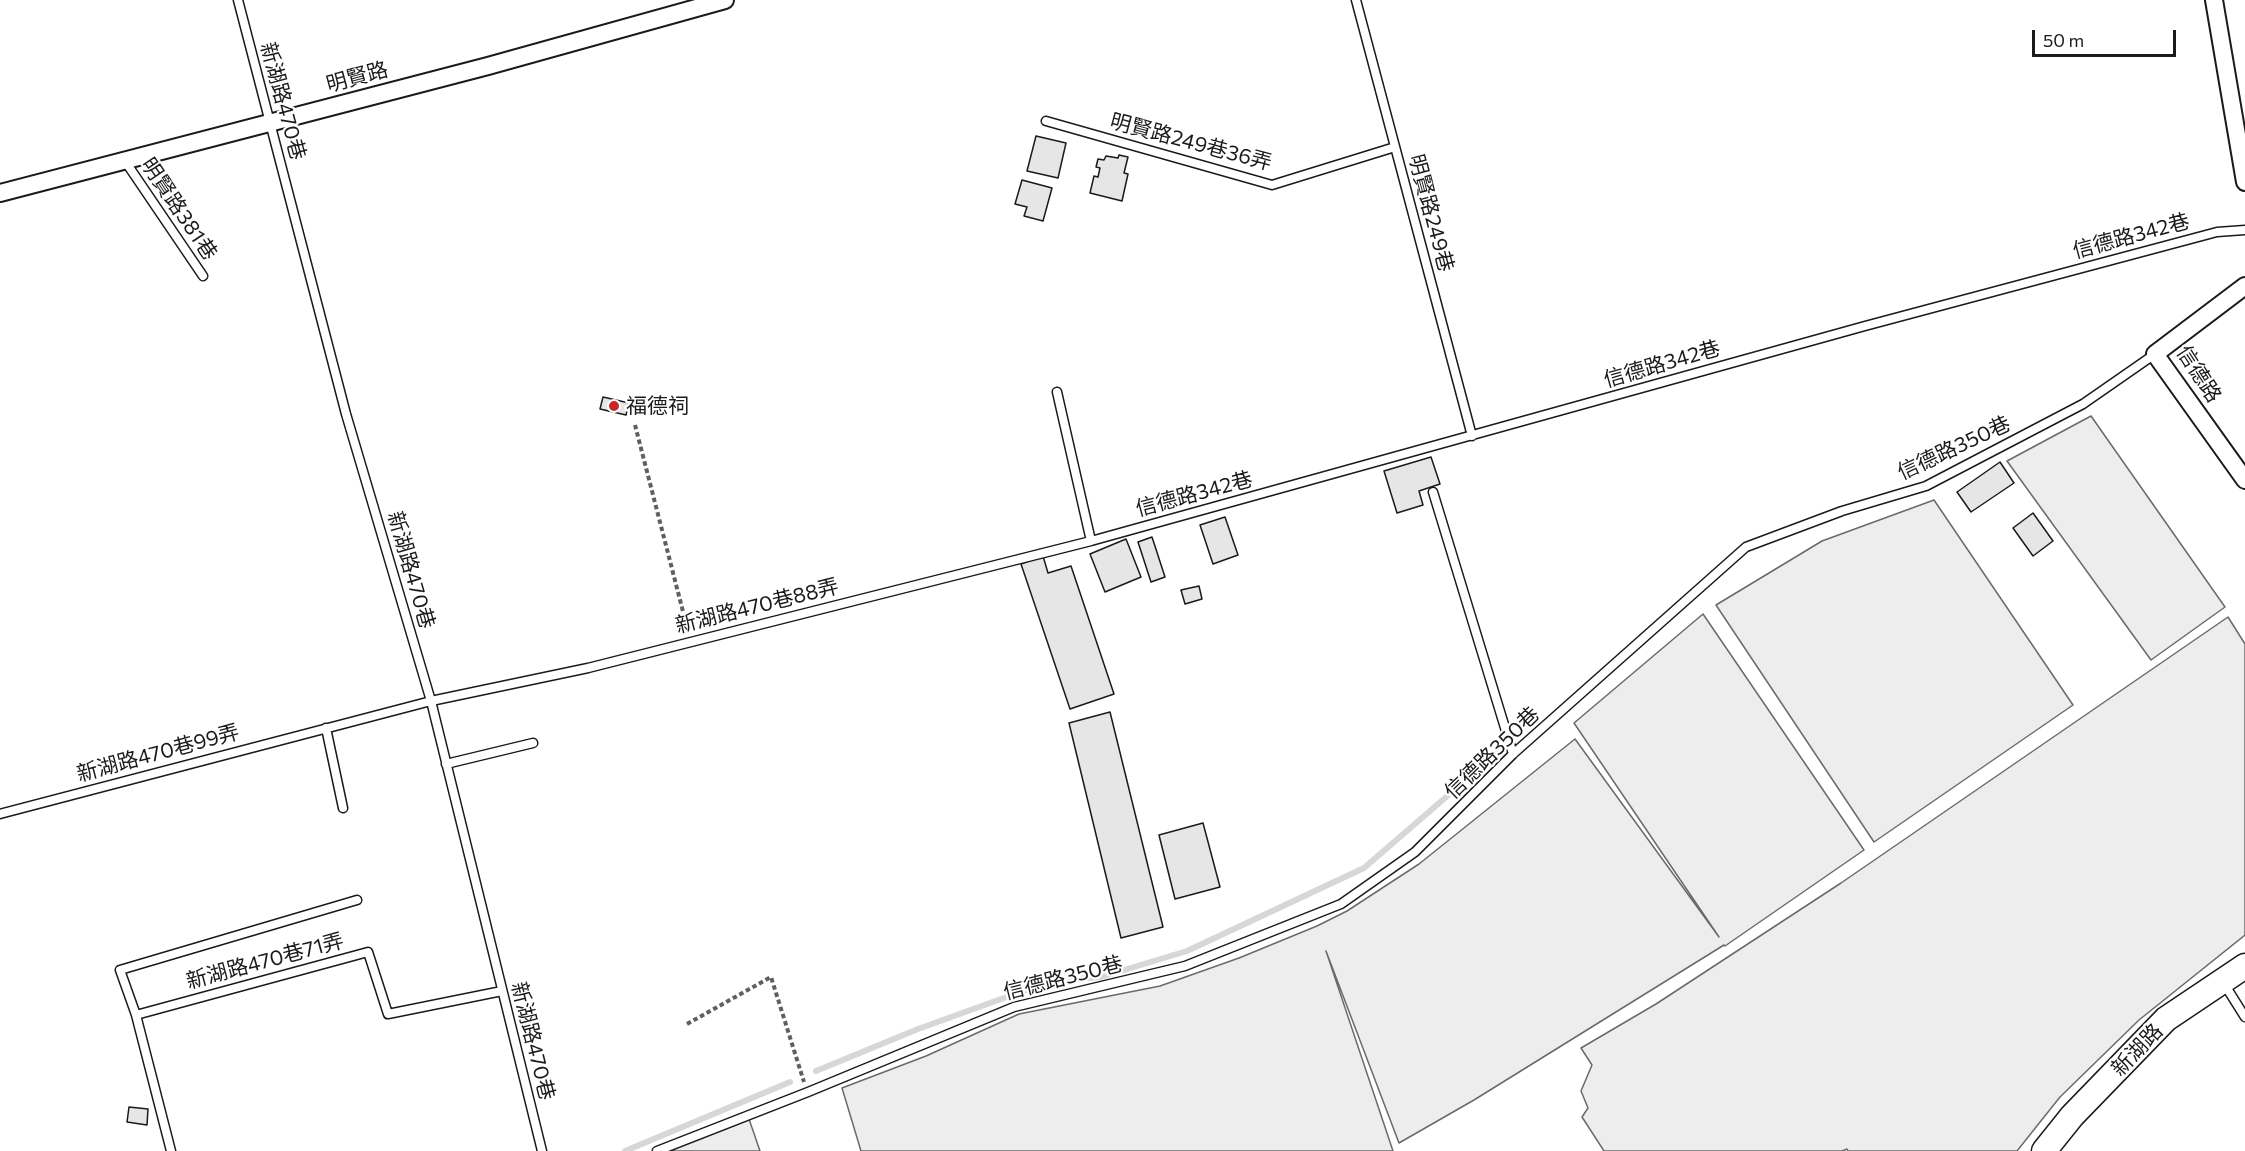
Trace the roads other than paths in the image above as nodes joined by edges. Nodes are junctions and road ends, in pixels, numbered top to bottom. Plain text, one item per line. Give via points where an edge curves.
1 (238, 0) edge
2 (725, 0) edge
3 (1356, 0) edge
4 (2214, 0) edge
5 (1046, 121) dead end
6 (270, 123) junction
7 (1395, 147) junction
8 (125, 161) junction
9 (2245, 182) edge
10 (0, 193) edge
11 (2245, 230) edge
12 (203, 276) dead end
13 (2245, 286) edge
14 (2155, 354) junction
15 (1057, 392) dead end
16 (1472, 436) junction
17 (2245, 480) edge
18 (1433, 492) dead end
19 (1091, 541) junction
20 (431, 701) junction
21 (326, 728) junction
22 (533, 743) dead end
23 (1513, 754) junction
24 (446, 764) junction
25 (343, 808) dead end
26 (0, 814) edge
27 (357, 900) dead end
28 (2245, 966) edge
29 (2223, 982) junction
30 (502, 990) junction
31 (136, 1015) junction
32 (2245, 1017) edge
33 (171, 1151) edge
34 (542, 1151) edge
35 (657, 1151) edge
36 (2044, 1151) edge

1 - 6 lane, 新湖路470巷
2 - 6 street, 明賢路
3 - 7 lane, 明賢路249巷
4 - 9 street
5 - 7 lane, 明賢路249巷36弄 via 1272,185
6 - 8 street, 明賢路
6 - 20 lane, 新湖路470巷 via 346,414
7 - 16 lane, 明賢路249巷
8 - 10 street, 明賢路
8 - 12 lane, 明賢路381巷
11 - 16 lane, 信德路342巷 via 2182,241
13 - 14 street, 信德路
14 - 17 street, 信德路
14 - 23 lane, 信德路350巷 via 2083,404 1926,486 1842,511 1746,547
15 - 19 lane
16 - 19 lane, 信德路342巷
18 - 23 lane
19 - 20 lane, 新湖路470巷88弄 via 588,668
20 - 21 lane, 新湖路470巷99弄
20 - 24 lane, 新湖路470巷
21 - 25 lane
21 - 26 lane, 新湖路470巷99弄
22 - 24 lane
23 - 35 lane, 信德路350巷 via 1415,852 1341,904 1185,966 1014,1007
24 - 30 lane, 新湖路470巷
27 - 31 lane, 新湖路470巷71弄 via 120,970
28 - 29 street, 新湖路
29 - 32 lane
29 - 36 street, 新湖路 via 2166,1019 2072,1116
30 - 31 lane, 新湖路470巷71弄 via 388,1014 368,952
30 - 34 lane, 新湖路470巷
31 - 33 lane, 新湖路470巷71弄

